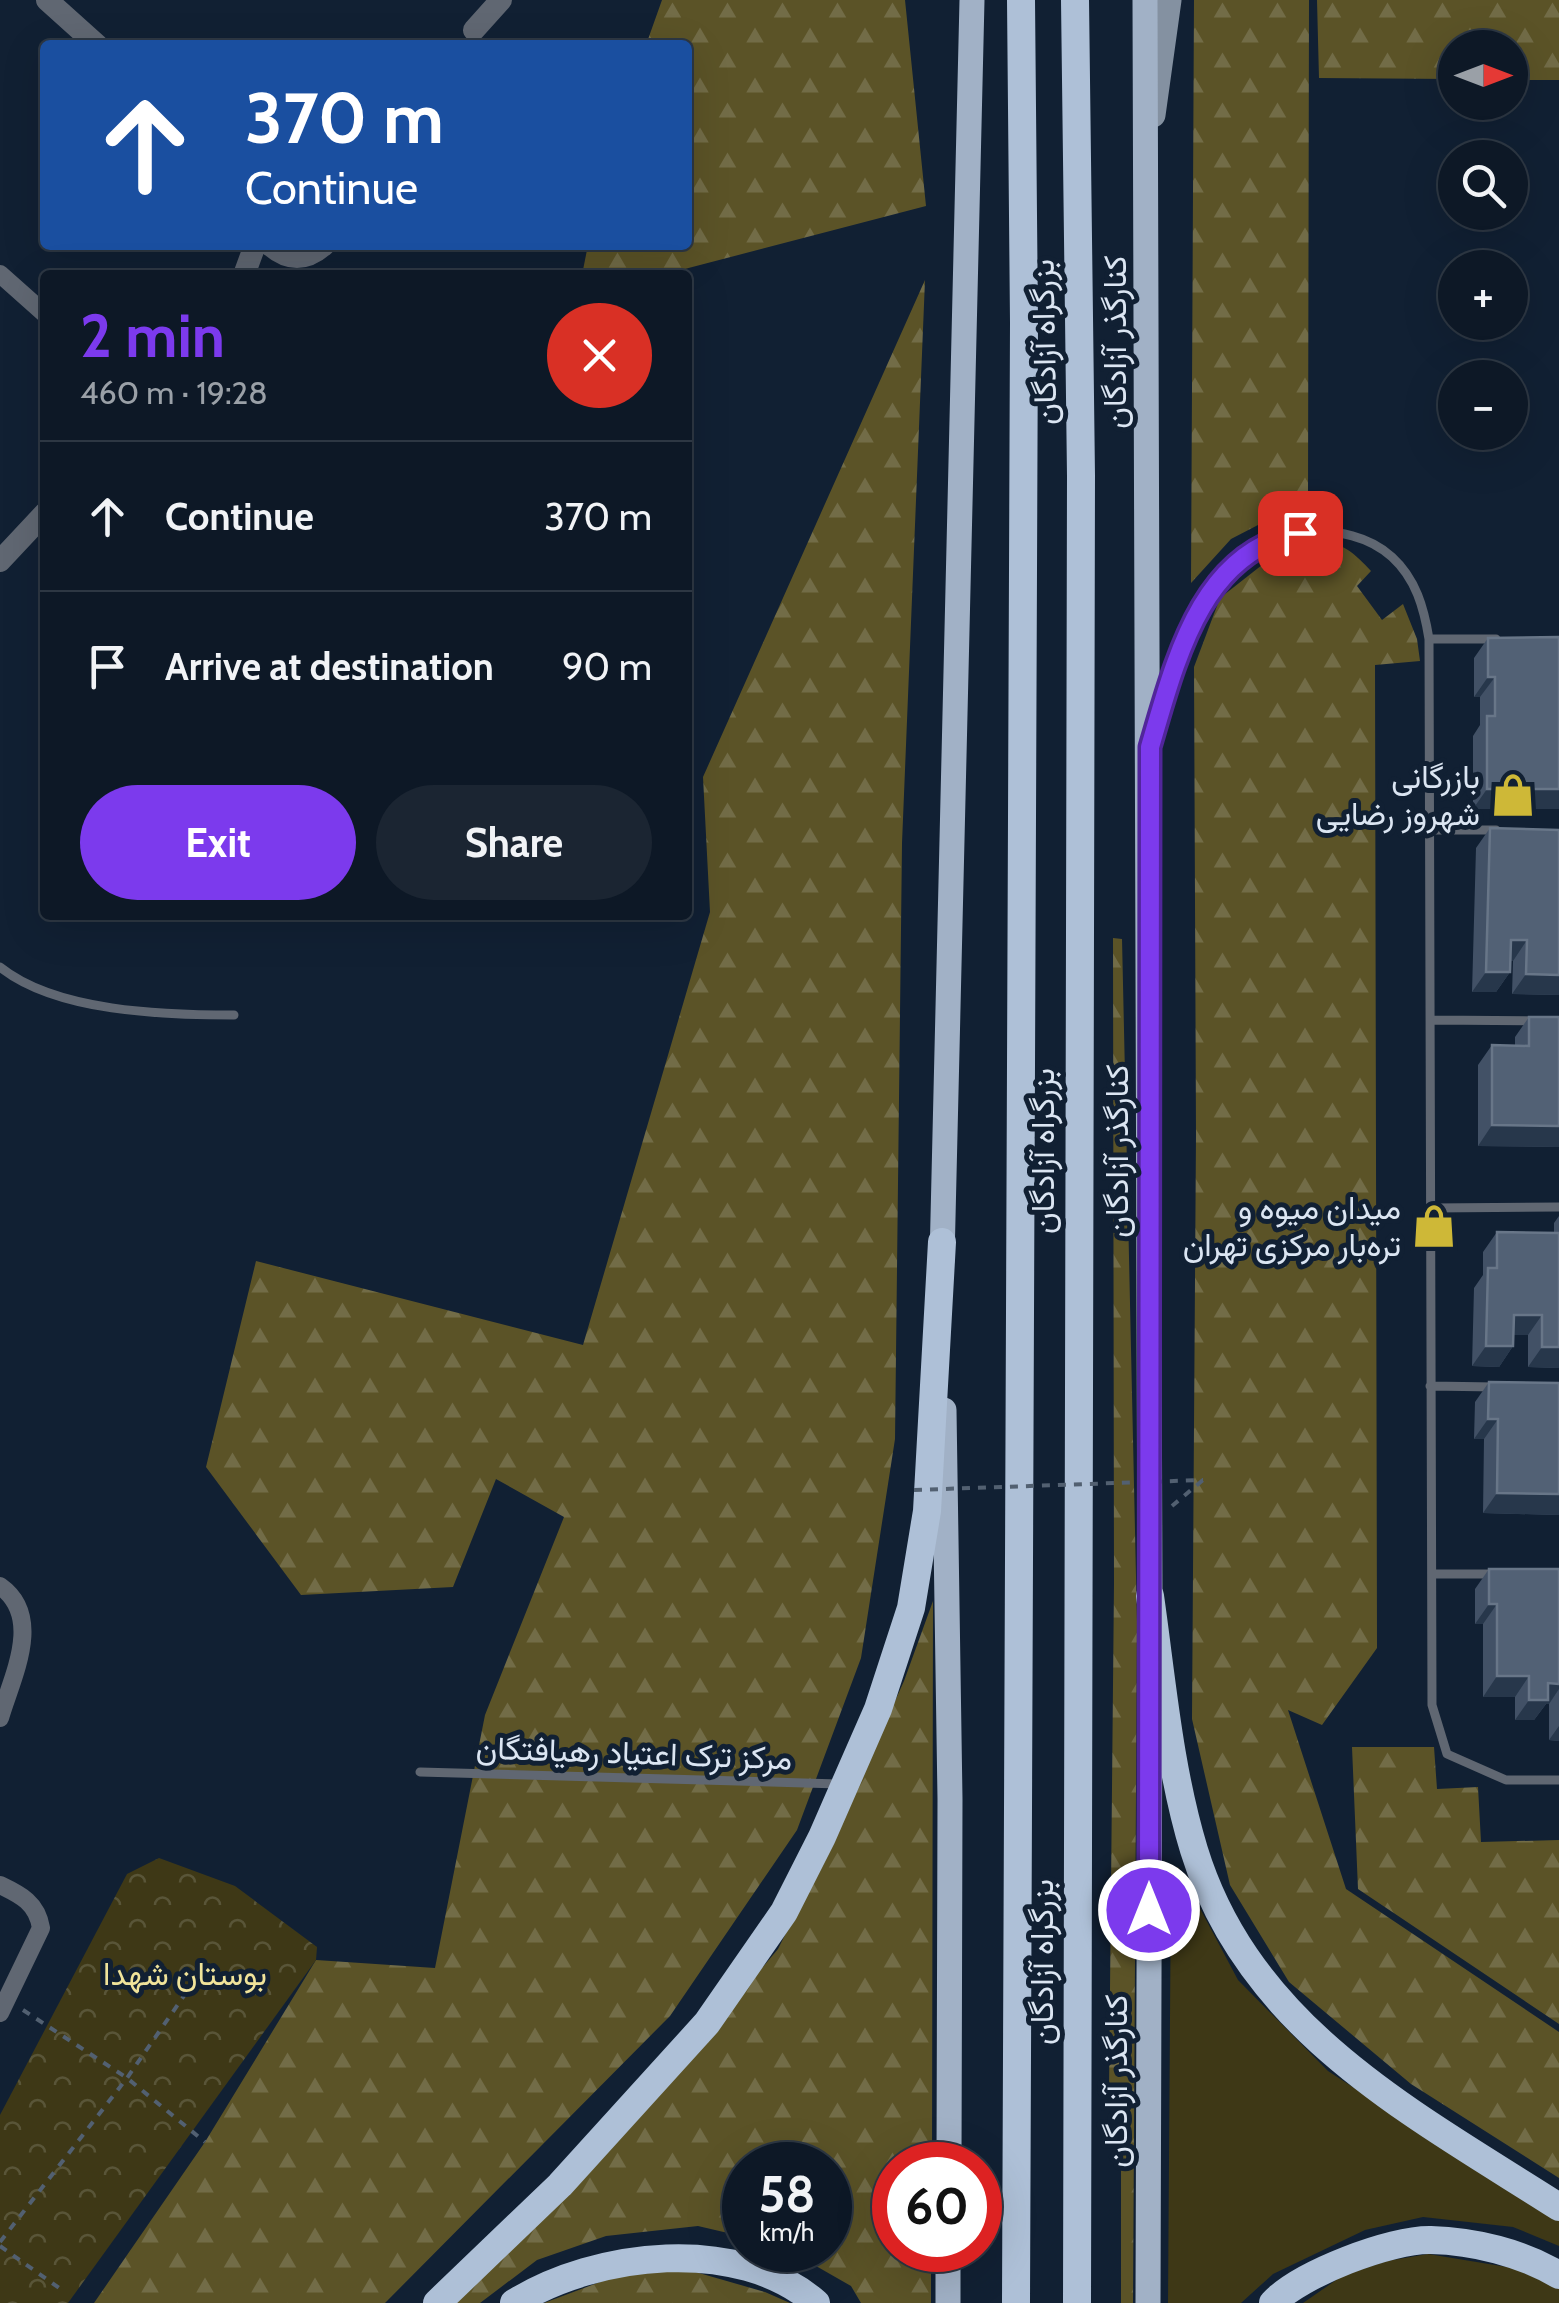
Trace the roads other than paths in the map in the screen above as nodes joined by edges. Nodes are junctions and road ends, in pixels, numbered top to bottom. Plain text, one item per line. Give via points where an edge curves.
1 (47, 0) edge
2 (501, 0) edge
3 (972, 0) edge
4 (1021, 0) edge
5 (1074, 0) edge
6 (1145, 0) edge
7 (1169, 0) edge
8 (92, 40) edge
9 (469, 40) edge
10 (1146, 170) junction
11 (278, 250) edge
12 (318, 250) edge
13 (296, 270) edge
14 (0, 274) edge
15 (40, 310) edge
16 (40, 517) edge
17 (3, 550) edge
18 (1429, 639) junction
19 (1503, 639) edge
20 (1150, 747) junction
21 (1429, 830) junction
22 (1503, 830) edge
23 (0, 967) edge
24 (234, 1015) dead end
25 (1432, 1020) junction
26 (1559, 1021) edge
27 (1559, 1207) edge
28 (1432, 1208) junction
29 (942, 1242) junction
30 (1430, 1386) junction
31 (1504, 1387) edge
32 (1433, 1574) junction
33 (1505, 1574) edge
34 (0, 1586) edge
35 (1150, 1596) junction
36 (0, 1718) edge
37 (420, 1772) dead end
38 (1559, 1780) edge
39 (847, 1785) junction
40 (0, 1885) edge
41 (4, 2006) edge
42 (950, 2142) edge
43 (1559, 2208) edge
44 (948, 2272) edge
45 (1559, 2275) edge
46 (437, 2303) edge
47 (514, 2303) edge
48 (816, 2303) edge
49 (948, 2303) edge
50 (1016, 2303) edge
51 (1077, 2303) edge
52 (1148, 2303) edge
53 (1273, 2303) edge

1 - 8 street
2 - 9 street
3 - 29 main road
4 - 50 highway, بزرگراه آزادگان
5 - 51 highway, بزرگراه آزادگان via 1081,476
6 - 10 main road, کنارگذر آزادگان
7 - 10 main road
10 - 20 main road, کنارگذر آزادگان
11 - 12 street via 290,257
12 - 13 street
14 - 15 street
16 - 17 street
18 - 19 lane
18 - 20 lane via 1414,584 1391,556 1333,533 1274,538 1226,572 1199,612 1178,653
18 - 21 lane
20 - 35 main road, کنارگذر آزادگان
21 - 22 lane
21 - 25 lane
23 - 24 lane via 17,980 102,1008
25 - 26 lane
25 - 28 lane
27 - 28 lane
28 - 30 lane
29 - 39 highway via 921,1556 896,1658
29 - 42 main road
30 - 31 lane
30 - 32 lane
32 - 33 lane
32 - 38 lane via 1432,1704 1447,1754 1506,1780
34 - 36 street via 23,1616
35 - 43 highway via 1177,1782 1194,1849 1222,1919 1247,1959 1278,2000 1348,2068
35 - 52 main road, کنارگذر آزادگان
37 - 39 lane, مرکز ترک اعتیاد رهیافتگان
39 - 46 highway via 784,1912 707,2024 560,2185
40 - 41 street via 27,1898 41,1928
44 - 49 main road
45 - 53 highway via 1492,2249 1427,2240 1318,2272
47 - 48 highway via 612,2264 668,2258 766,2273

